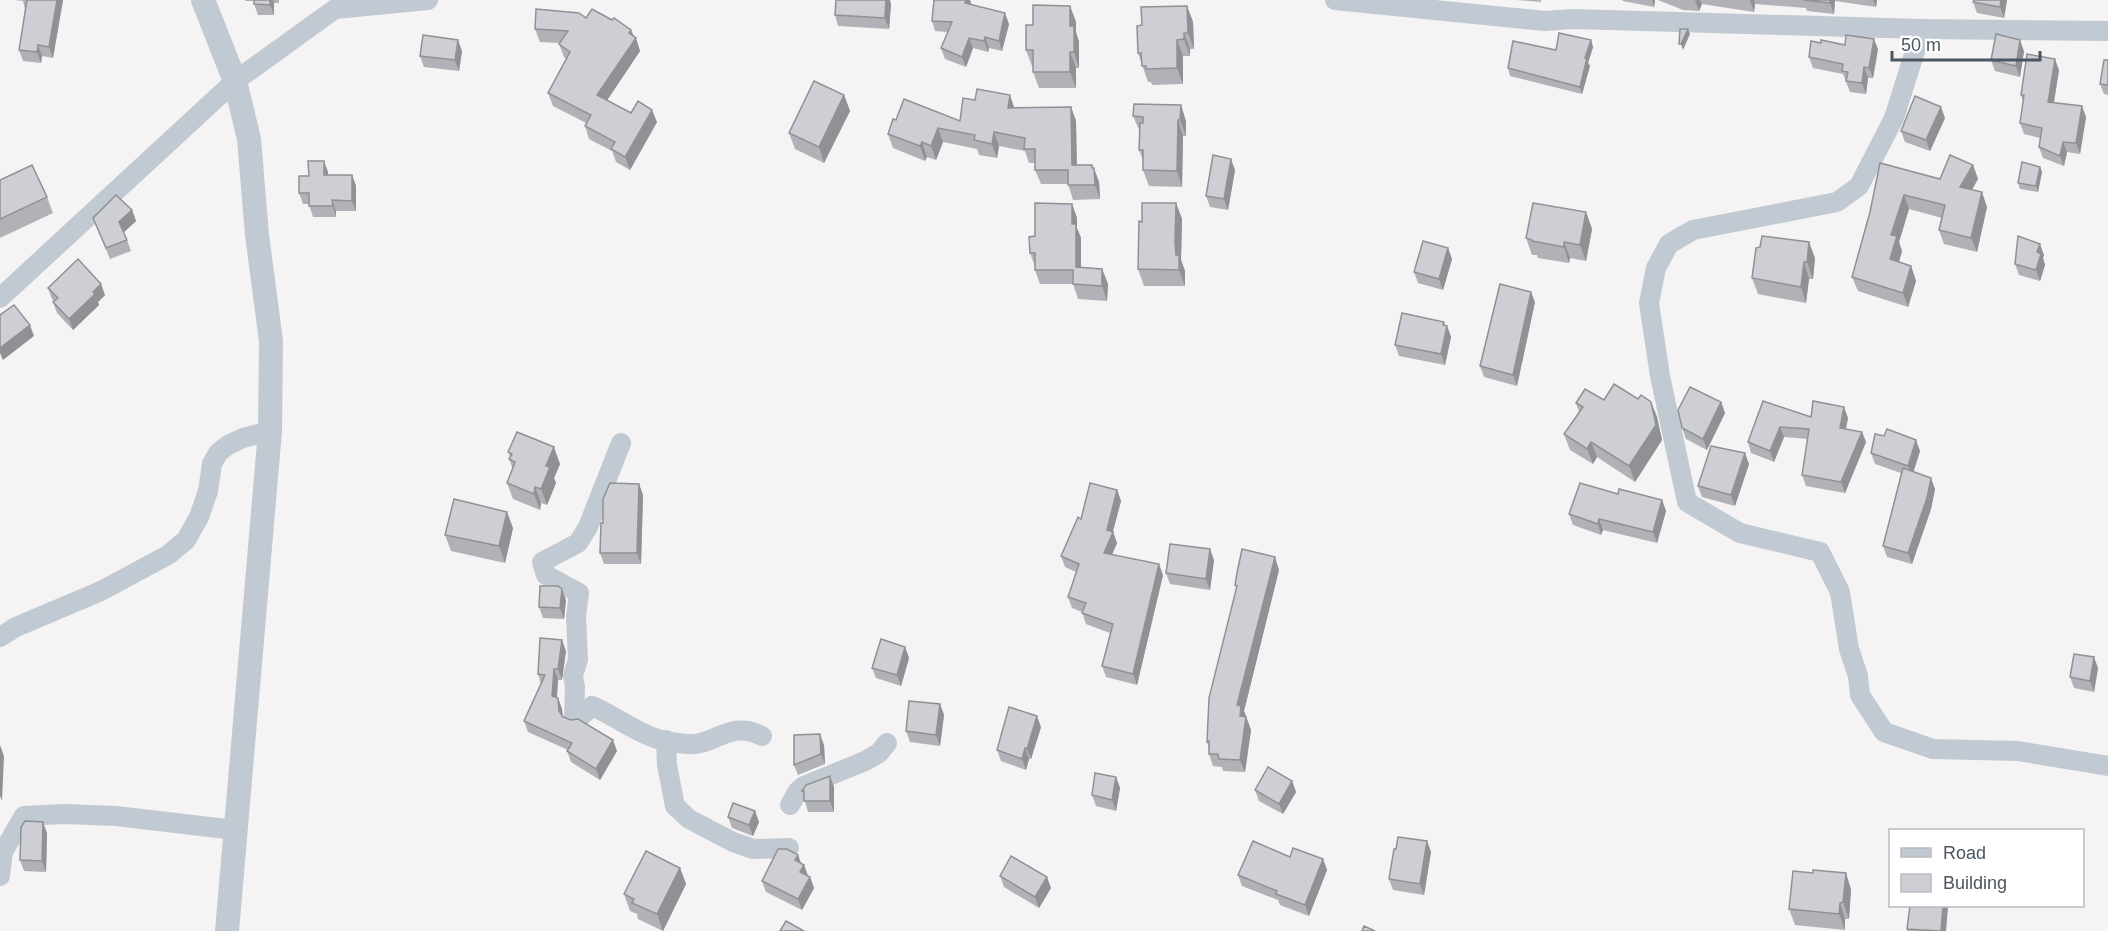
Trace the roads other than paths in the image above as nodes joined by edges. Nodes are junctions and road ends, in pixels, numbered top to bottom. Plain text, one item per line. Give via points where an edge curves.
1 (203, 0) edge
2 (428, 0) edge
3 (1335, 0) edge
4 (1922, 29) junction
5 (2108, 31) edge
6 (235, 81) junction
7 (0, 298) edge
8 (270, 430) junction
9 (621, 443) dead end
10 (0, 637) edge
11 (762, 736) dead end
12 (666, 740) junction
13 (887, 743) dead end
14 (2108, 766) edge
15 (790, 805) dead end
16 (235, 830) junction
17 (789, 848) edge
18 (0, 876) edge
19 (227, 931) edge

1 - 6 street
2 - 6 street via 335,9
3 - 4 street via 1545,21
4 - 5 street
4 - 14 street via 1894,118 1859,186 1837,202 1693,230 1669,244 1656,268 1649,303 1687,502 1740,533 1820,552 1840,592 1860,695 1884,732 1933,749 2018,752
6 - 7 street
6 - 8 street via 249,139 271,341
8 - 10 street via 243,438 218,453 199,517 186,540 168,555
8 - 16 street
9 - 12 street via 578,543 542,562 546,575 579,593 575,692 592,706 656,739
11 - 12 street via 739,731 689,745
12 - 17 street via 675,806 689,819 753,849
13 - 15 street via 865,761 804,786
16 - 18 street via 116,816 24,816 3,852
16 - 19 street

